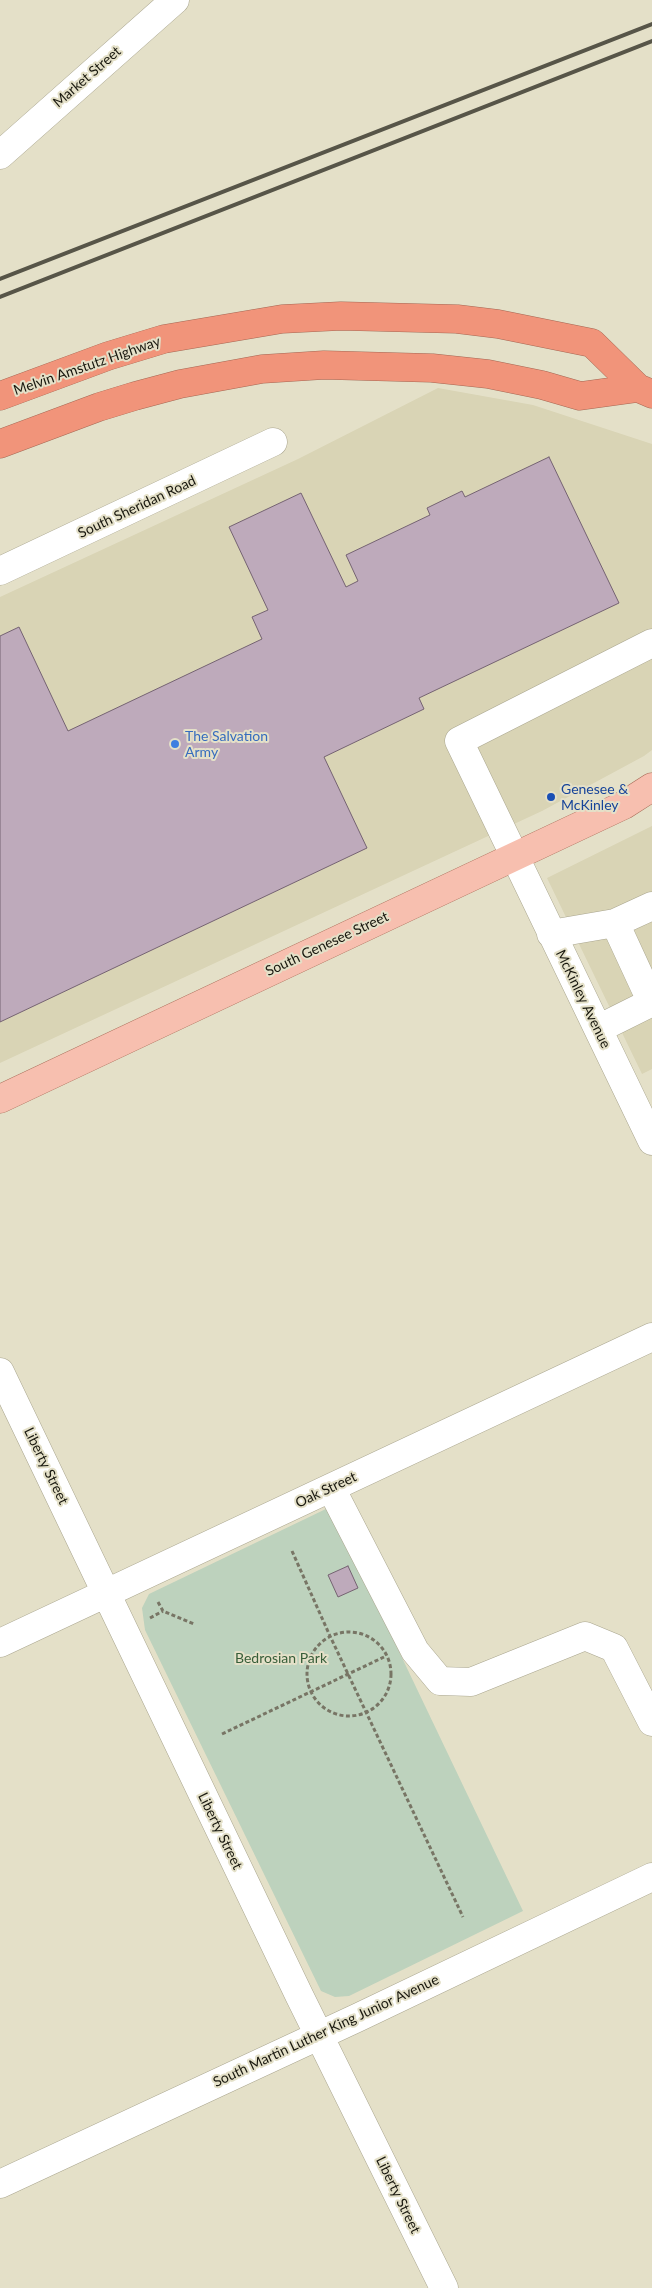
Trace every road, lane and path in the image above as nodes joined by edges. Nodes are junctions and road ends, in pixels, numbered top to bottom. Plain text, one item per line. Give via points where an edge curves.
1 (175, 0) edge
2 (0, 154) edge
3 (645, 391) edge
4 (0, 396) edge
5 (273, 442) dead end
6 (0, 444) edge
7 (0, 571) edge
8 (652, 643) edge
9 (652, 787) edge
10 (514, 856) junction
11 (652, 906) edge
12 (616, 923) junction
13 (551, 934) junction
14 (652, 1002) edge
15 (598, 1029) junction
16 (0, 1099) edge
17 (652, 1141) edge
18 (652, 1337) edge
19 (0, 1372) edge
20 (331, 1488) junction
21 (292, 1550) dead end
22 (108, 1593) junction
23 (145, 1620) dead end
24 (194, 1624) dead end
25 (330, 1636) junction
26 (0, 1643) edge
27 (387, 1656) junction
28 (348, 1674) junction
29 (311, 1692) junction
30 (367, 1712) junction
31 (652, 1722) edge
32 (222, 1734) dead end
33 (652, 1877) edge
34 (463, 1917) dead end
35 (319, 2035) junction
36 (0, 2184) edge
37 (444, 2288) edge

1 - 2 street, Market Street
3 - 4 highway, Melvin Amstutz Highway via 592,343 457,319 341,316 282,319 164,339
3 - 6 highway, Melvin Amstutz Highway via 580,396 488,374 432,368 324,365 262,369 180,384 99,406
5 - 7 street, South Sheridan Road
8 - 10 street, McKinley Avenue via 460,741
9 - 10 main road, South Genesee Street via 624,805
10 - 13 street, McKinley Avenue
10 - 16 main road, South Genesee Street
11 - 12 street
12 - 13 street
12 - 14 street
13 - 15 street, McKinley Avenue
14 - 15 street
15 - 17 street, McKinley Avenue
18 - 20 street, Oak Street
19 - 22 street, Liberty Street
20 - 22 street, Oak Street
20 - 31 street via 415,1650 440,1681 472,1682 585,1636 614,1648
21 - 25 path
22 - 26 street, Oak Street
22 - 35 street, Liberty Street
23 - 24 path via 163,1611
25 - 27 path via 356,1632 379,1645
25 - 28 path
25 - 29 path via 318,1644 310,1656 306,1670
27 - 28 path
27 - 30 path via 390,1682 386,1694
28 - 29 path
28 - 30 path
29 - 30 path via 325,1708 338,1715
29 - 32 path
30 - 34 path
33 - 35 street, South Martin Luther King Junior Avenue
35 - 36 street, South Martin Luther King Junior Avenue
35 - 37 street, Liberty Street

